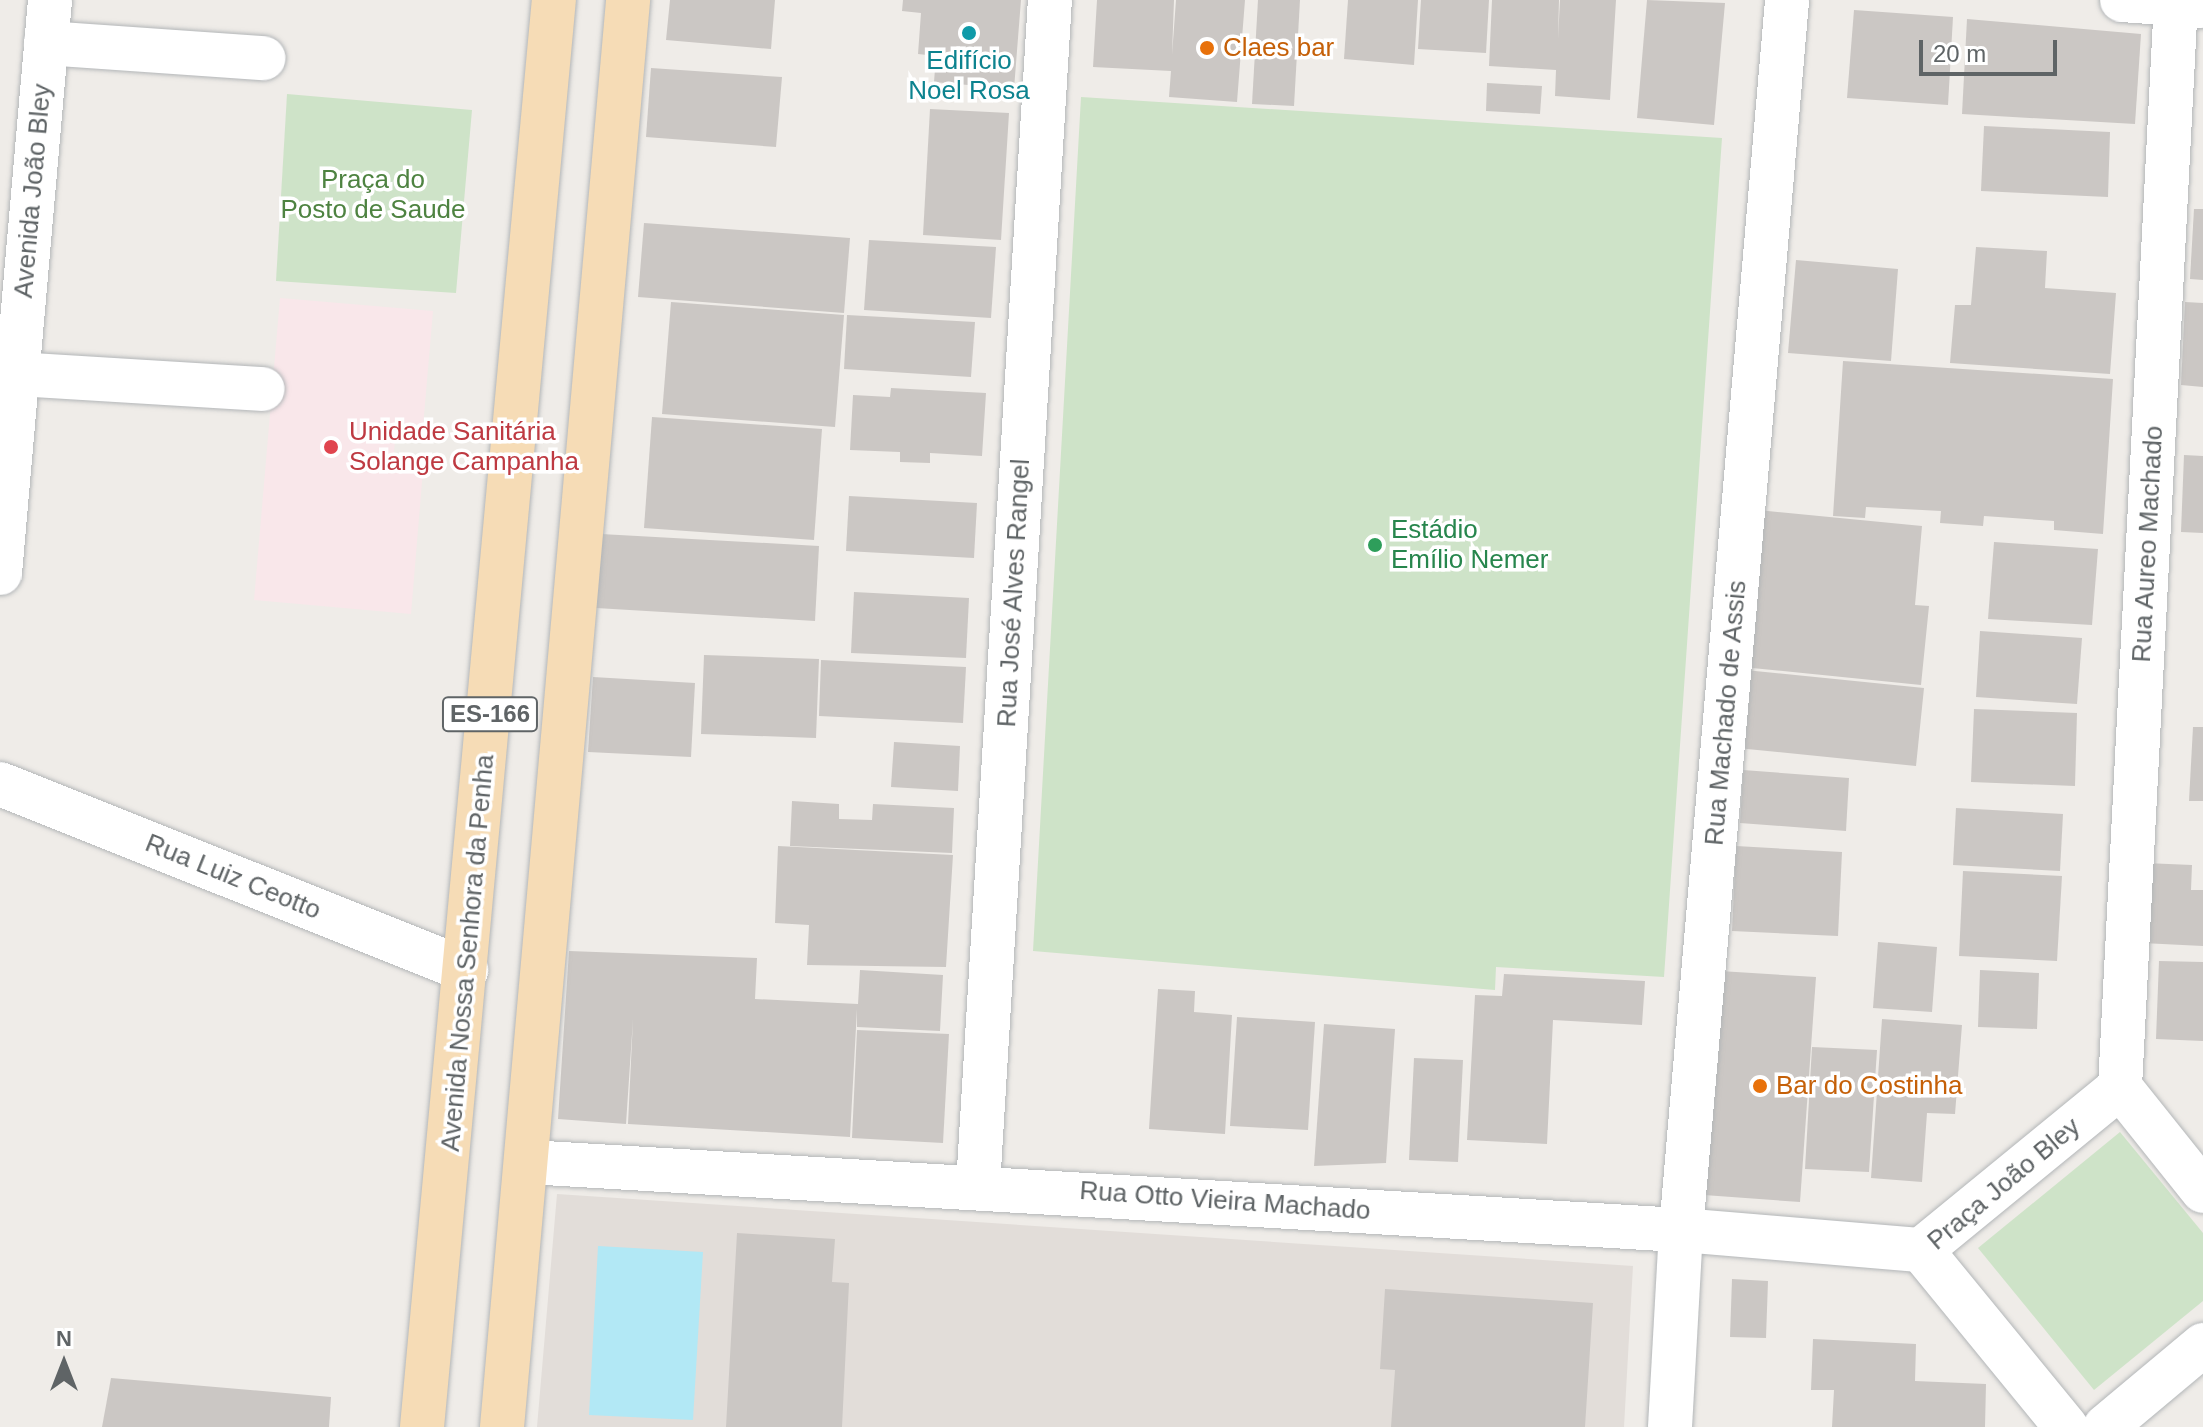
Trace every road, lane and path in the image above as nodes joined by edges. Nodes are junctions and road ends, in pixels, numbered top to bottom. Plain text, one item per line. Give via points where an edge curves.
1 (50, 0) edge
2 (554, 0) edge
3 (628, 0) edge
4 (1050, 0) edge
5 (1787, 0) edge
6 (2122, 0) edge
7 (2185, 3) edge
8 (46, 43) junction
9 (263, 58) dead end
10 (9, 374) edge
11 (263, 389) dead end
12 (0, 573) edge
13 (0, 784) edge
14 (466, 970) junction
15 (2120, 1087) junction
16 (528, 1162) junction
17 (978, 1186) junction
18 (2203, 1191) edge
19 (1681, 1230) junction
20 (1921, 1250) junction
21 (2203, 1345) edge
22 (422, 1427) edge
23 (502, 1427) edge
24 (1670, 1427) edge
25 (2066, 1427) edge
26 (2105, 1427) edge

1 - 8 street, Avenida João Bley
2 - 14 main road, Avenida Nossa Senhora da Penha / ES-166
3 - 16 main road, ES-166
4 - 17 street, Rua José Alves Rangel
5 - 19 street, Rua Machado de Assis
6 - 7 street
7 - 15 street, Rua Aureo Machado
8 - 9 street
8 - 10 street, Avenida João Bley
10 - 11 street
10 - 12 street, Avenida João Bley
13 - 14 street, Rua Luiz Ceotto
14 - 22 main road, Avenida Nossa Senhora da Penha / ES-166
15 - 18 street
15 - 20 street, Praça João Bley
16 - 17 street, Rua Otto Vieira Machado
16 - 23 main road, ES-166
17 - 19 street, Rua Otto Vieira Machado
19 - 20 street, Rua Otto Vieira Machado
19 - 24 street, Rua Machado de Assis
20 - 25 street, Praça João Bley
21 - 26 street

